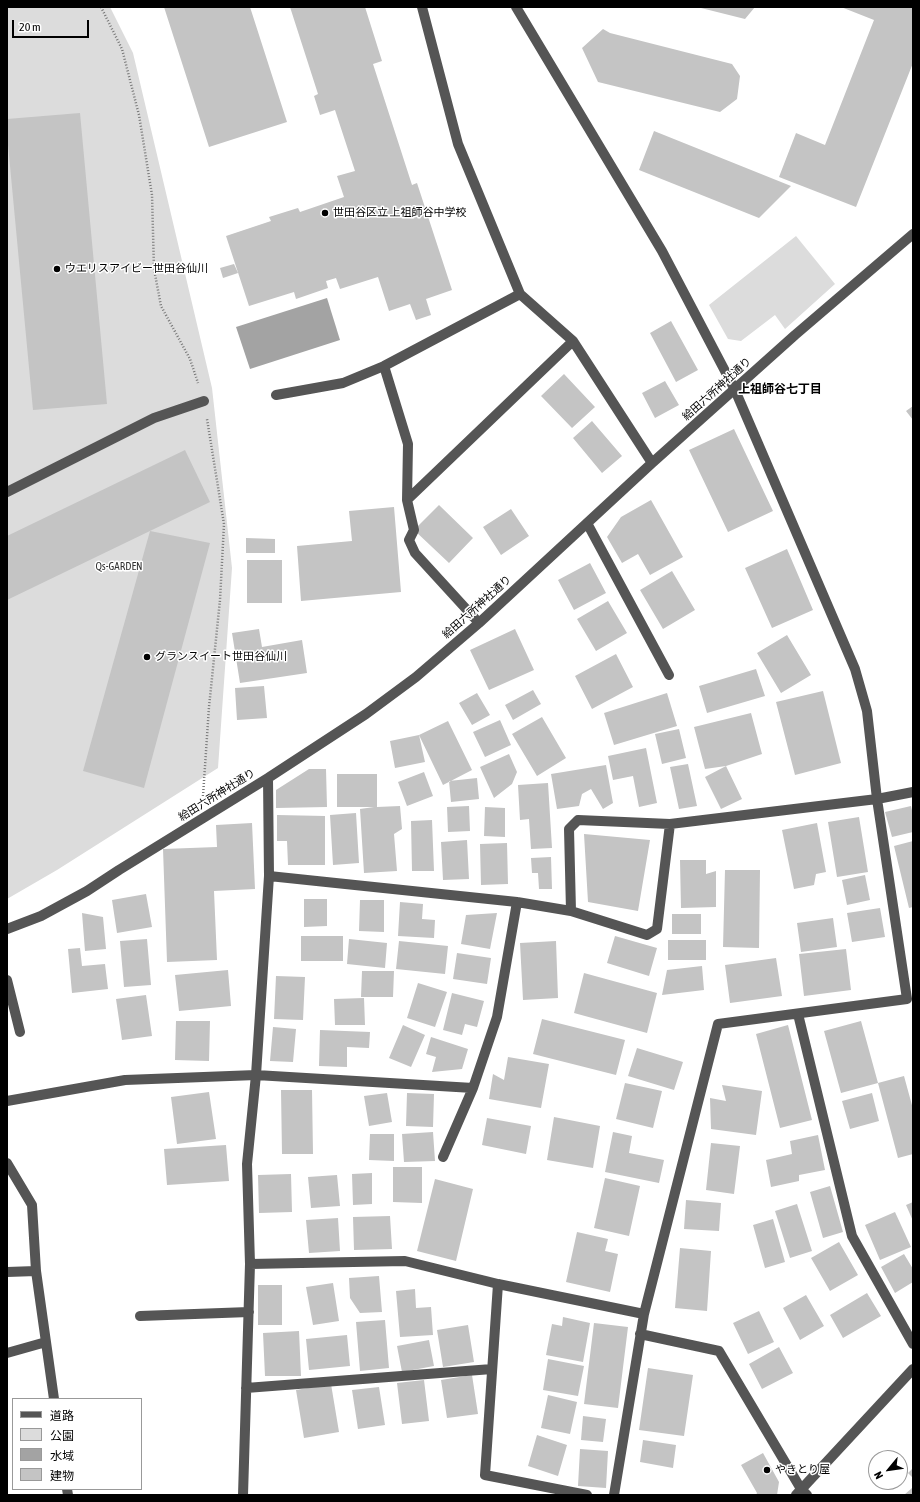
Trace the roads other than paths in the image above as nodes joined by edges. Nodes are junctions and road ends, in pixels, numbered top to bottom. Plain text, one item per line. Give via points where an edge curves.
1 (422, 7) edge
2 (516, 7) edge
3 (913, 234) edge
4 (520, 294) junction
5 (573, 341) junction
6 (384, 366) junction
7 (735, 390) junction
8 (276, 395) dead end
9 (204, 401) dead end
10 (652, 464) junction
11 (7, 492) edge
12 (407, 500) junction
13 (587, 523) junction
14 (480, 623) junction
15 (669, 675) dead end
16 (268, 778) junction
17 (913, 792) edge
18 (877, 799) junction
19 (670, 824) junction
20 (269, 876) junction
21 (517, 902) junction
22 (571, 911) junction
23 (7, 929) edge
24 (7, 980) edge
25 (909, 980) edge
26 (798, 1014) junction
27 (20, 1032) dead end
28 (256, 1075) junction
29 (472, 1088) junction
30 (7, 1101) edge
31 (443, 1157) dead end
32 (7, 1163) edge
33 (250, 1264) junction
34 (36, 1271) junction
35 (7, 1272) edge
36 (498, 1284) junction
37 (249, 1312) junction
38 (644, 1314) junction
39 (140, 1316) dead end
40 (640, 1334) junction
41 (46, 1342) junction
42 (913, 1344) edge
43 (7, 1353) edge
44 (492, 1369) junction
45 (913, 1369) edge
46 (246, 1388) junction
47 (54, 1398) edge
48 (802, 1493) edge
49 (243, 1495) edge
50 (587, 1495) edge
51 (614, 1495) edge

1 - 4 street via 458,144
2 - 7 street via 662,251
3 - 7 street, 給田六所神社通り
4 - 5 street
4 - 6 street
5 - 10 street
5 - 12 street
6 - 8 street via 343,383
6 - 12 street via 408,444
7 - 10 street, 給田六所神社通り
7 - 18 street via 855,669 866,711
9 - 11 street via 154,418
10 - 13 street, 給田六所神社通り
12 - 14 street via 414,530 409,540 415,553
13 - 14 street, 給田六所神社通り
13 - 15 street
14 - 16 street, 給田六所神社通り via 416,677 366,714
16 - 20 street
16 - 23 street, 給田六所神社通り via 87,891 41,916
17 - 18 street
18 - 19 street
18 - 25 street
19 - 22 street via 578,820 569,829
19 - 22 street via 657,929 647,935
20 - 21 street
20 - 28 street
21 - 22 street
21 - 29 street via 497,1017
24 - 27 street
25 - 26 street via 907,999
26 - 38 street via 718,1024
26 - 42 street via 852,1236
28 - 29 street
28 - 30 street via 125,1080
28 - 33 street via 247,1164
29 - 31 street
32 - 34 street via 32,1206
33 - 36 street via 405,1261
33 - 37 street
34 - 35 street
34 - 41 street
36 - 38 street
36 - 44 street
37 - 39 street
37 - 46 street
38 - 40 street
40 - 48 street via 719,1350
40 - 51 street
41 - 43 street
41 - 47 street
44 - 46 street
44 - 50 street via 485,1475
45 - 48 street
46 - 49 street

